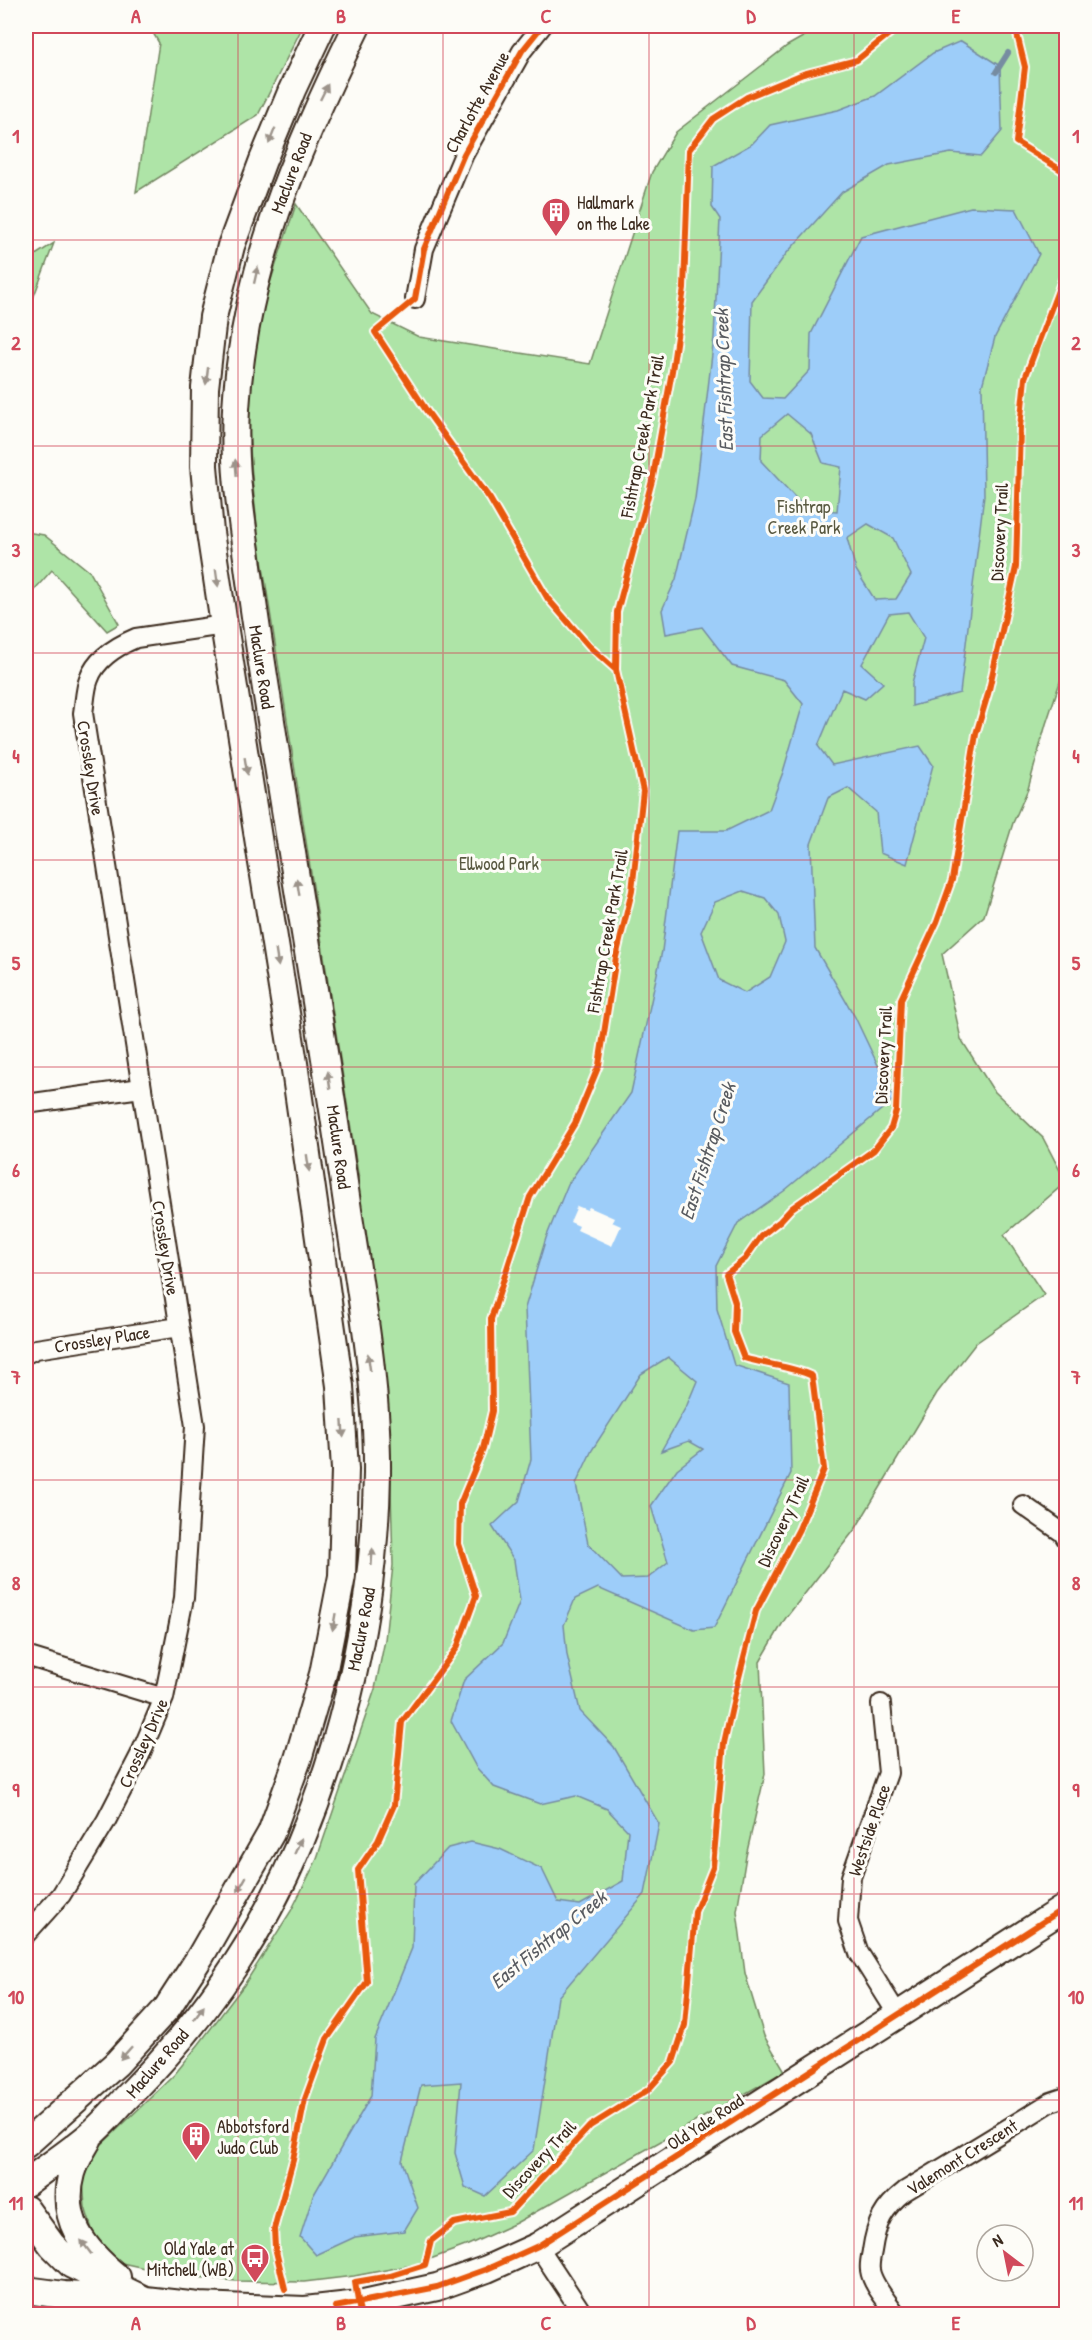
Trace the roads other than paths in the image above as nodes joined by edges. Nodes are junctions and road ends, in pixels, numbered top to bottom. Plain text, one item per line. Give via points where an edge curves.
1 (322, 26) edge
2 (357, 26) edge
3 (542, 26) edge
4 (415, 299) dead end
5 (224, 625) junction
6 (278, 762) junction
7 (141, 1088) junction
8 (26, 1104) edge
9 (179, 1327) junction
10 (26, 1354) edge
11 (1023, 1505) dead end
12 (1066, 1538) edge
13 (26, 1656) edge
14 (164, 1698) junction
15 (881, 1704) dead end
16 (1066, 1907) edge
17 (26, 1934) edge
18 (898, 2015) junction
19 (1066, 2097) edge
20 (90, 2135) junction
21 (26, 2144) edge
22 (26, 2183) edge
23 (26, 2209) edge
24 (538, 2246) junction
25 (26, 2290) edge
26 (145, 2300) junction
27 (336, 2311) edge
28 (583, 2314) edge
29 (896, 2314) edge

1 -> 5 main road, Maclure Road via 262,160 231,246 213,318 205,388 204,466
6 -> 2 main road, Maclure Road via 235,461 241,353 261,253 287,178
3 - 4 street, Charlotte Avenue via 522,51 464,154 424,249
5 - 6 main road via 243,644 257,733
5 - 7 street, Crossley Drive via 136,638 104,656 89,679 83,713
5 -> 21 main road, Maclure Road via 294,1064 340,1386 345,1470 342,1576 323,1674 271,1833 167,2008 117,2063
20 -> 6 main road, Maclure Road via 159,2066 229,1972 268,1910 300,1842 327,1768 371,1584 377,1470 370,1374
7 - 8 street
7 - 9 street, Crossley Drive
9 - 10 street, Crossley Place via 36,1349
9 - 14 street, Crossley Drive via 195,1426 184,1598
11 - 12 street
13 - 14 street
14 - 17 street, Crossley Drive via 106,1821 61,1895
15 - 18 street, Westside Place via 888,1773 851,1877 848,1921 859,1953
16 - 18 main road, Old Yale Road
18 - 24 main road, Old Yale Road
19 - 29 street, Valemont Crescent via 1051,2102 890,2203 874,2235 870,2270
20 - 22 main road, Maclure Road
26 -> 20 main road via 89,2252 70,2213 72,2174
23 - 26 main road, Old Yale Road via 72,2265
24 - 27 main road, Old Yale Road via 437,2287
24 - 28 street
25 - 26 main road
26 - 27 main road, Old Yale Road

